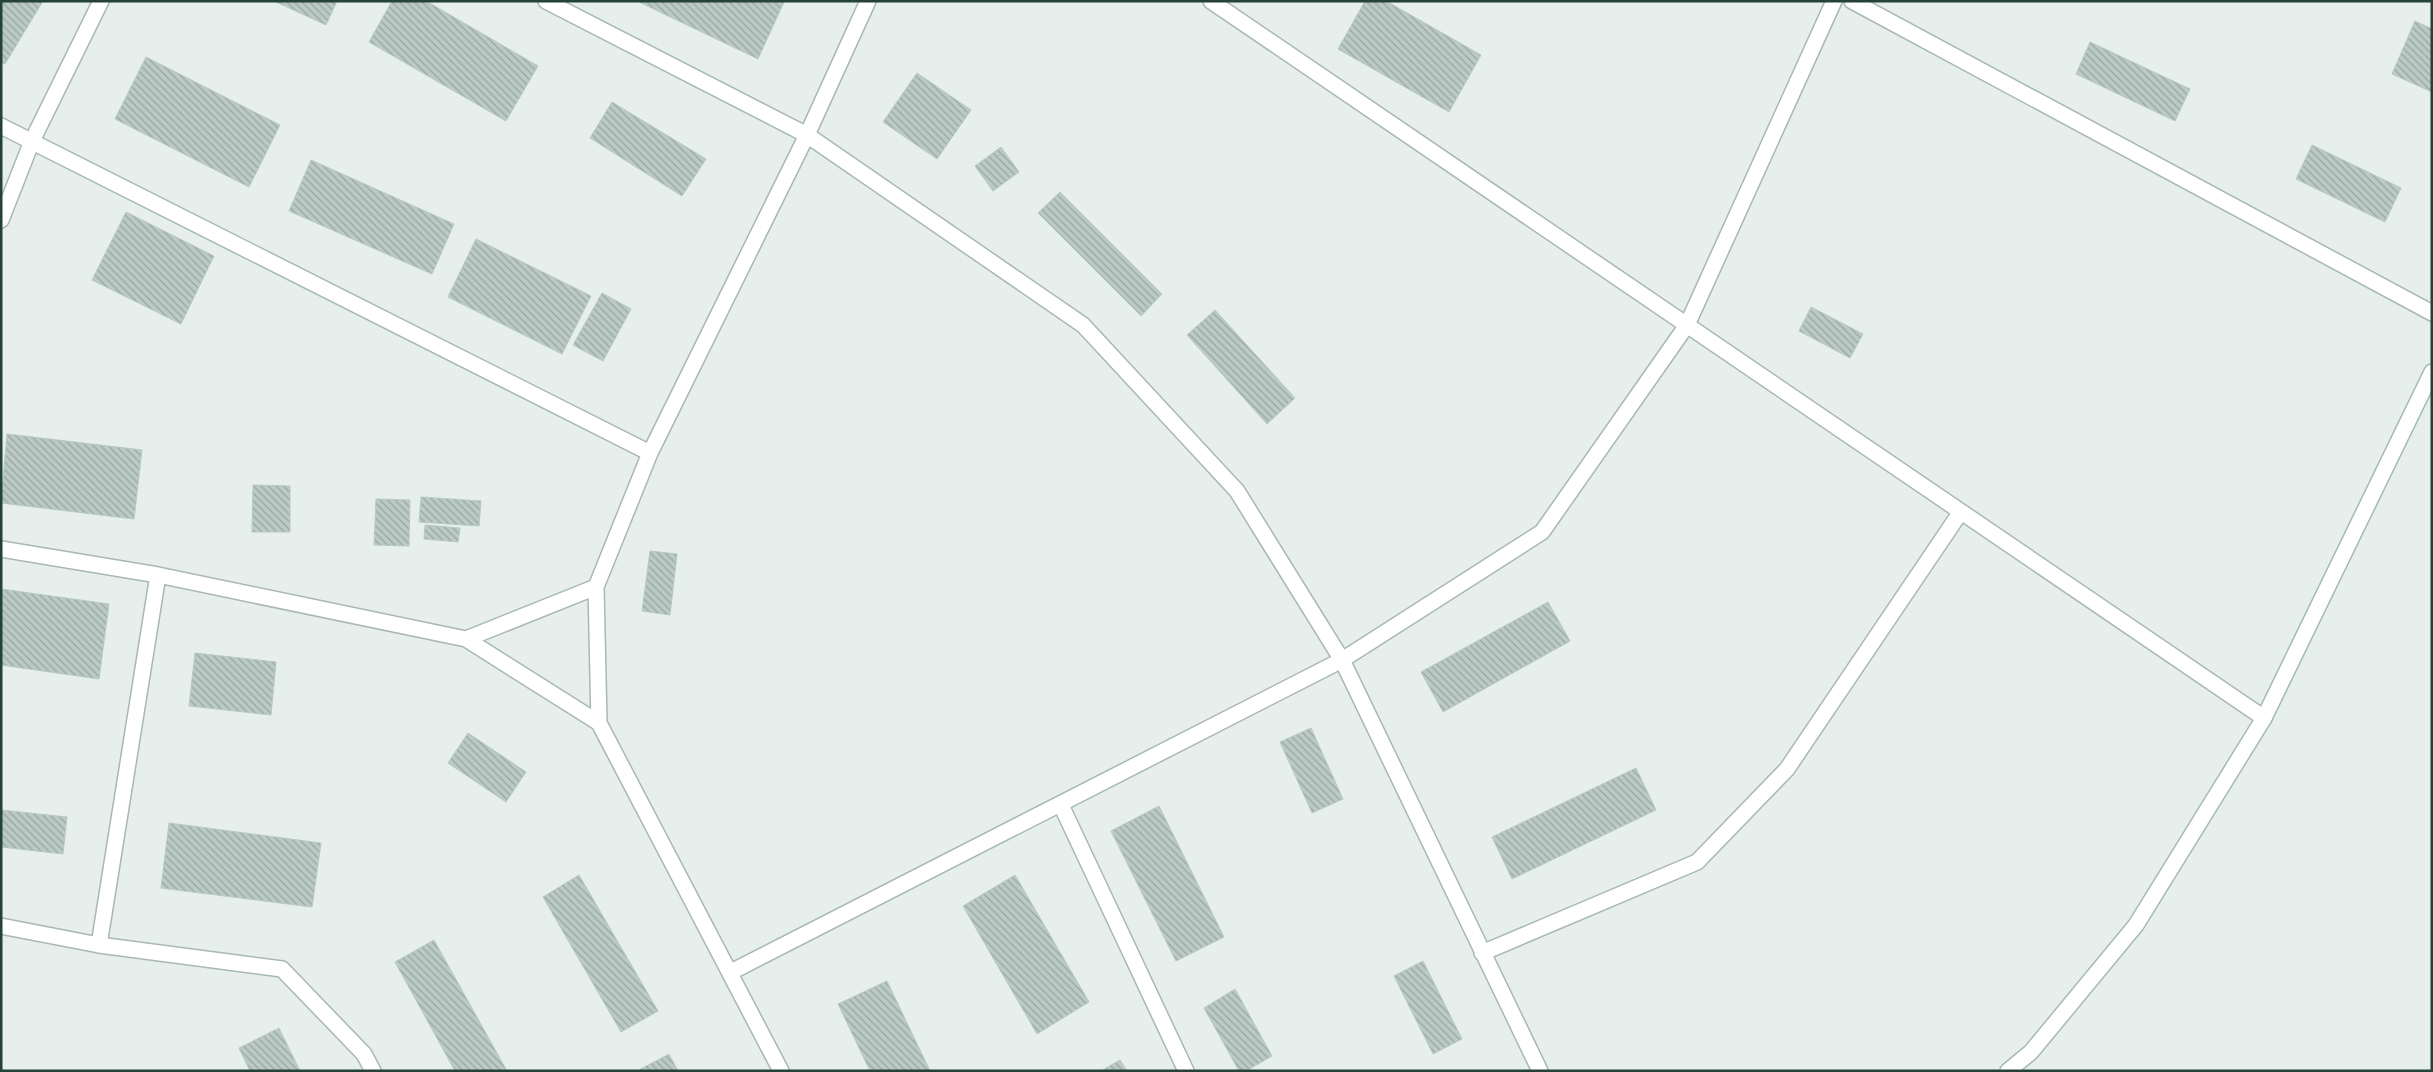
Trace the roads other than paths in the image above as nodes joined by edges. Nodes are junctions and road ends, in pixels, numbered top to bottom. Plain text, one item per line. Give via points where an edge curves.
1 (101, 1) edge
2 (546, 1) edge
3 (868, 1) edge
4 (1210, 1) edge
5 (1834, 1) edge
6 (1852, 1) edge
7 (1, 126) edge
8 (807, 135) junction
9 (32, 141) junction
10 (1, 220) edge
11 (2432, 313) edge
12 (1687, 325) junction
13 (2432, 372) edge
14 (650, 453) junction
15 (1960, 513) junction
16 (1, 549) edge
17 (158, 575) junction
18 (596, 587) junction
19 (466, 640) junction
20 (1342, 660) junction
21 (2264, 718) junction
22 (599, 723) junction
23 (1060, 805) junction
24 (1, 926) edge
25 (98, 945) junction
26 (1482, 953) junction
27 (731, 972) junction
28 (372, 1071) edge
29 (781, 1071) edge
30 (1186, 1071) edge
31 (1540, 1071) edge
32 (2008, 1071) edge

1 - 9 street
2 - 8 street
3 - 8 street
4 - 12 street
5 - 12 street
6 - 11 street
7 - 9 street
8 - 14 street
8 - 20 street via 1083,325 1237,491
9 - 10 street
9 - 14 street
12 - 15 street
12 - 20 street via 1542,532
13 - 21 street
14 - 18 street
15 - 21 street
15 - 26 street via 1786,768 1697,862
16 - 17 street
17 - 19 street
17 - 25 street
18 - 19 street
18 - 22 street
19 - 22 street
20 - 23 street
20 - 26 street
21 - 32 street via 2136,924 2031,1052
22 - 27 street
23 - 27 street
23 - 30 street
24 - 25 street
25 - 28 street via 282,969 364,1054
26 - 31 street
27 - 29 street

